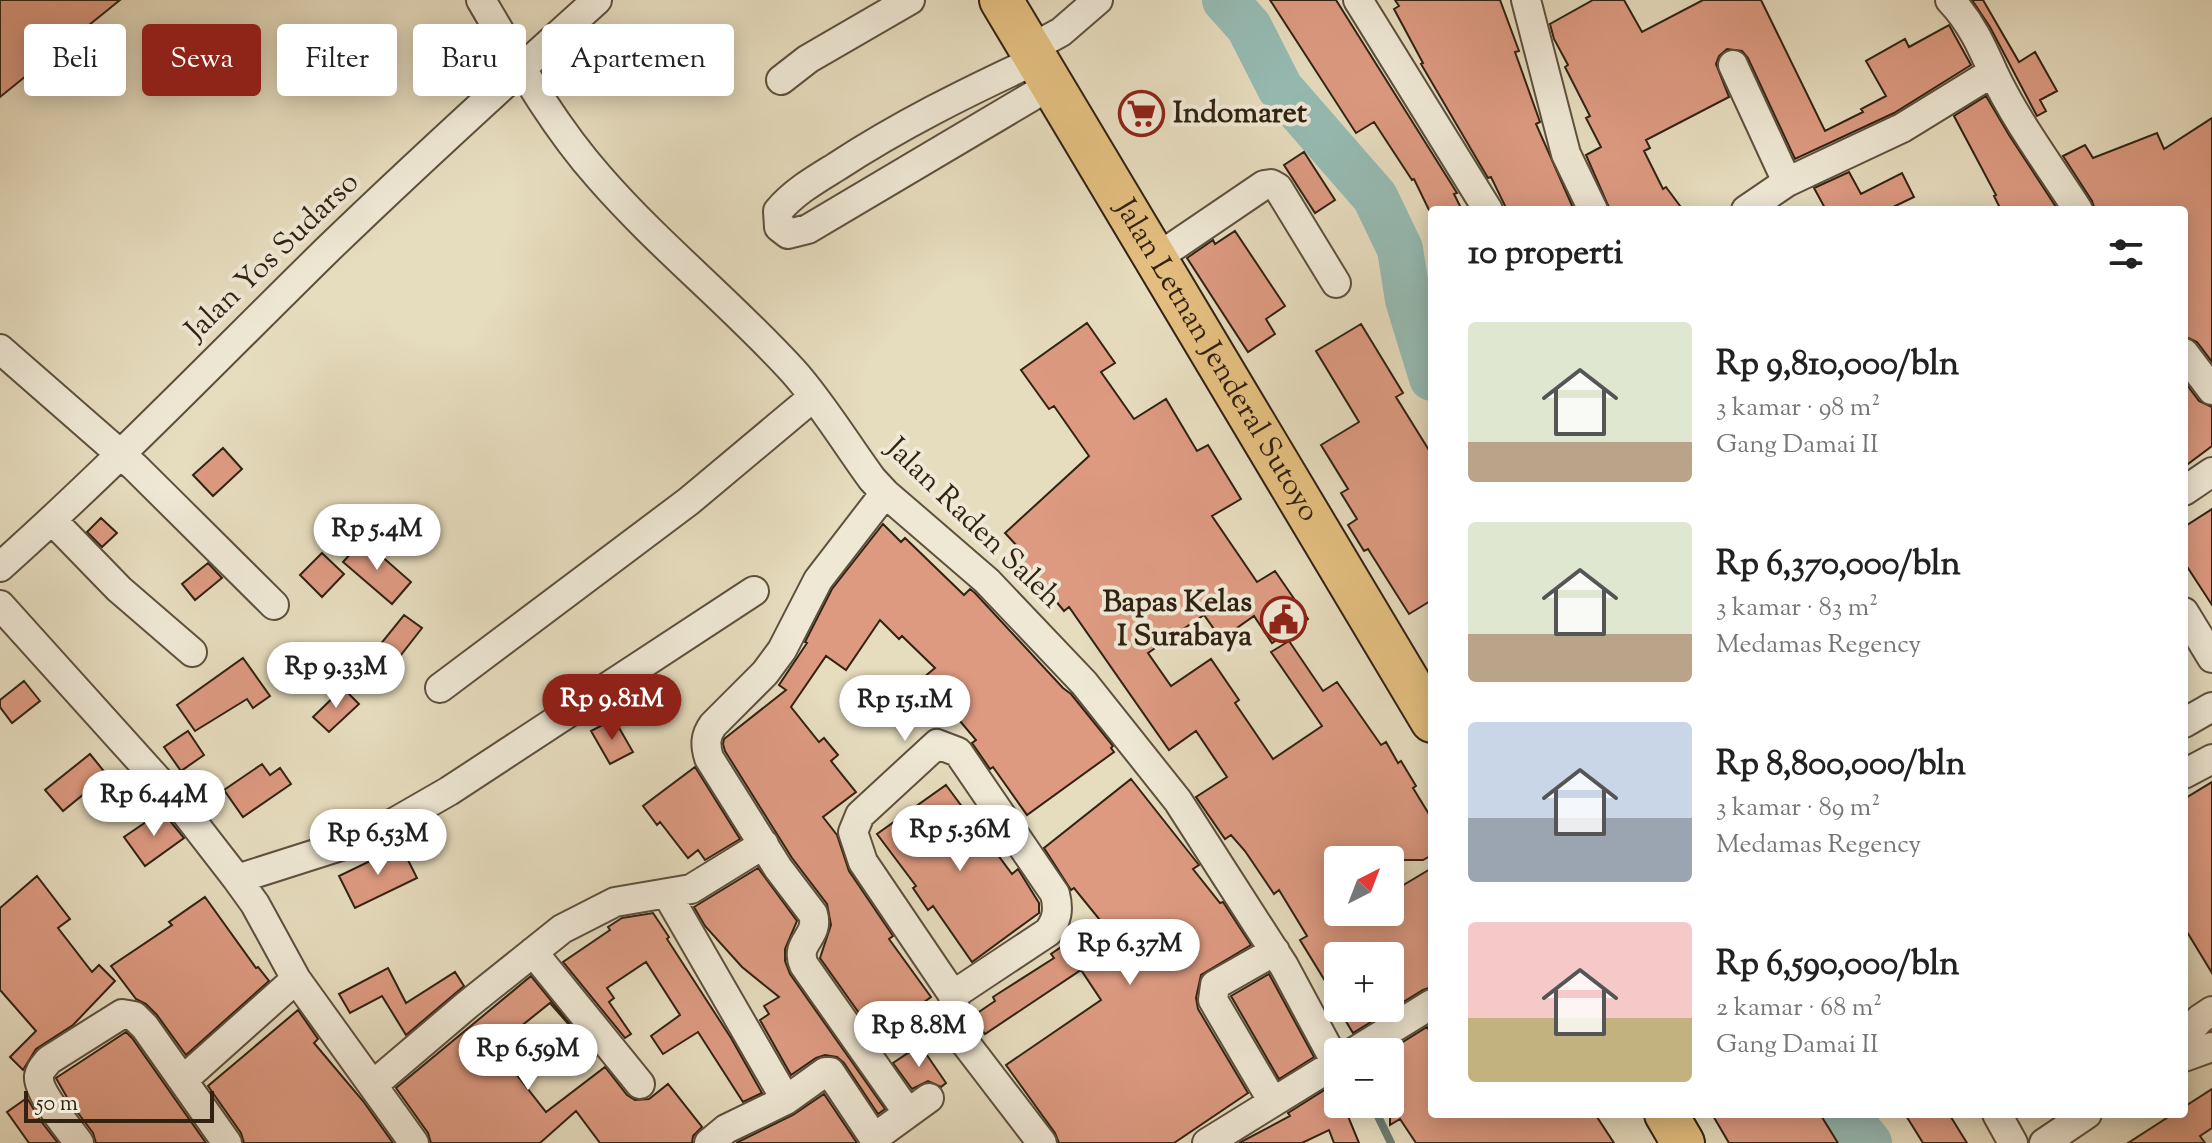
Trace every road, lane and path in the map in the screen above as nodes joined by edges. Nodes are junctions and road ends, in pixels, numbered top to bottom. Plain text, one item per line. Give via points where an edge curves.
1 (481, 0) edge
2 (597, 0) edge
3 (910, 0) edge
4 (1001, 0) edge
5 (1358, 0) edge
6 (1526, 0) edge
7 (1950, 0) edge
8 (1090, 3) edge
9 (498, 24) edge
10 (526, 62) edge
11 (1039, 64) junction
12 (526, 65) edge
13 (1733, 65) dead end
14 (1993, 72) junction
15 (781, 80) dead end
16 (490, 96) edge
17 (1787, 182) junction
18 (1486, 206) edge
19 (1591, 206) edge
20 (1752, 206) edge
21 (2076, 206) edge
22 (1155, 259) junction
23 (1336, 283) dead end
24 (0, 349) edge
25 (2188, 358) edge
26 (2212, 390) edge
27 (812, 398) junction
28 (120, 456) junction
29 (2212, 472) edge
30 (2188, 488) edge
31 (885, 493) junction
32 (52, 520) junction
33 (0, 567) edge
34 (754, 591) dead end
35 (0, 605) edge
36 (274, 605) dead end
37 (2188, 619) edge
38 (192, 652) dead end
39 (2212, 658) edge
40 (440, 688) dead end
41 (2212, 707) edge
42 (1428, 714) edge
43 (2188, 721) edge
44 (2212, 759) edge
45 (2188, 772) edge
46 (764, 844) junction
47 (237, 879) junction
48 (667, 894) junction
49 (1275, 951) junction
50 (533, 952) junction
51 (296, 979) junction
52 (953, 995) junction
53 (1428, 1006) edge
54 (2212, 1011) edge
55 (2188, 1032) edge
56 (1338, 1038) edge
57 (1376, 1038) edge
58 (2212, 1047) edge
59 (2188, 1056) edge
60 (1324, 1070) edge
61 (183, 1080) junction
62 (640, 1084) dead end
63 (373, 1085) junction
64 (786, 1100) junction
65 (1273, 1102) junction
66 (1668, 1118) edge
67 (1999, 1118) edge
68 (2081, 1118) edge
69 (79, 1143) edge
70 (227, 1143) edge
71 (414, 1143) edge
72 (709, 1143) edge
73 (1042, 1143) edge
74 (1207, 1143) edge
75 (1683, 1143) edge
76 (2013, 1143) edge
77 (2044, 1143) edge

1 - 9 street, Jalan Raden Saleh
2 - 10 street, Jalan Yos Sudarso
3 - 15 street
4 - 11 highway, Jalan Letnan Jenderal Sutoyo
5 - 18 street
6 - 19 street via 1566,154
7 - 14 street via 1981,42
8 - 11 street
11 - 11 street via 808,229 788,234 779,227 778,211 789,197 868,146 957,97
11 - 22 highway, Jalan Letnan Jenderal Sutoyo
12 - 27 street, Jalan Raden Saleh via 556,123 598,176 663,247 785,363
13 - 17 street
14 - 17 street via 1902,128
14 - 21 street
16 - 28 street, Jalan Yos Sudarso
17 - 20 street
22 - 23 street via 1271,184
22 - 42 highway, Jalan Letnan Jenderal Sutoyo
24 - 28 street
25 - 26 street
27 - 31 street, Jalan Raden Saleh
27 - 40 street via 689,501
28 - 32 street, Jalan Yos Sudarso
28 - 36 street
29 - 30 street
31 - 46 street via 818,580 765,673 707,733 709,758
31 - 49 street, Jalan Raden Saleh via 987,581 1084,683 1178,801
32 - 33 street, Jalan Yos Sudarso
32 - 38 street via 119,589
34 - 47 street via 449,791 369,837
35 - 47 street via 175,799
37 - 39 street
41 - 43 street
44 - 45 street
46 - 48 street via 691,889
46 - 64 street via 816,921 800,950 804,965 918,1105 871,1138 830,1072
47 - 51 street
48 - 50 street via 615,902 562,929
48 - 64 street
49 - 56 street, Jalan Raden Saleh
49 - 65 street via 1212,990
50 - 62 street
50 - 63 street
51 - 61 street
51 - 63 street
52 - 52 street via 1048,932 1058,906 1055,894 958,752 937,744 860,815 853,832 863,862
52 - 73 street via 963,1040
53 - 57 street
54 - 55 street
58 - 59 street
60 - 65 street
61 - 69 street via 145,1027 134,1016 122,1014 40,1071 38,1080 47,1098
61 - 70 street
63 - 71 street
64 - 72 street
65 - 74 street
66 - 75 highway
67 - 76 street
68 - 77 street

